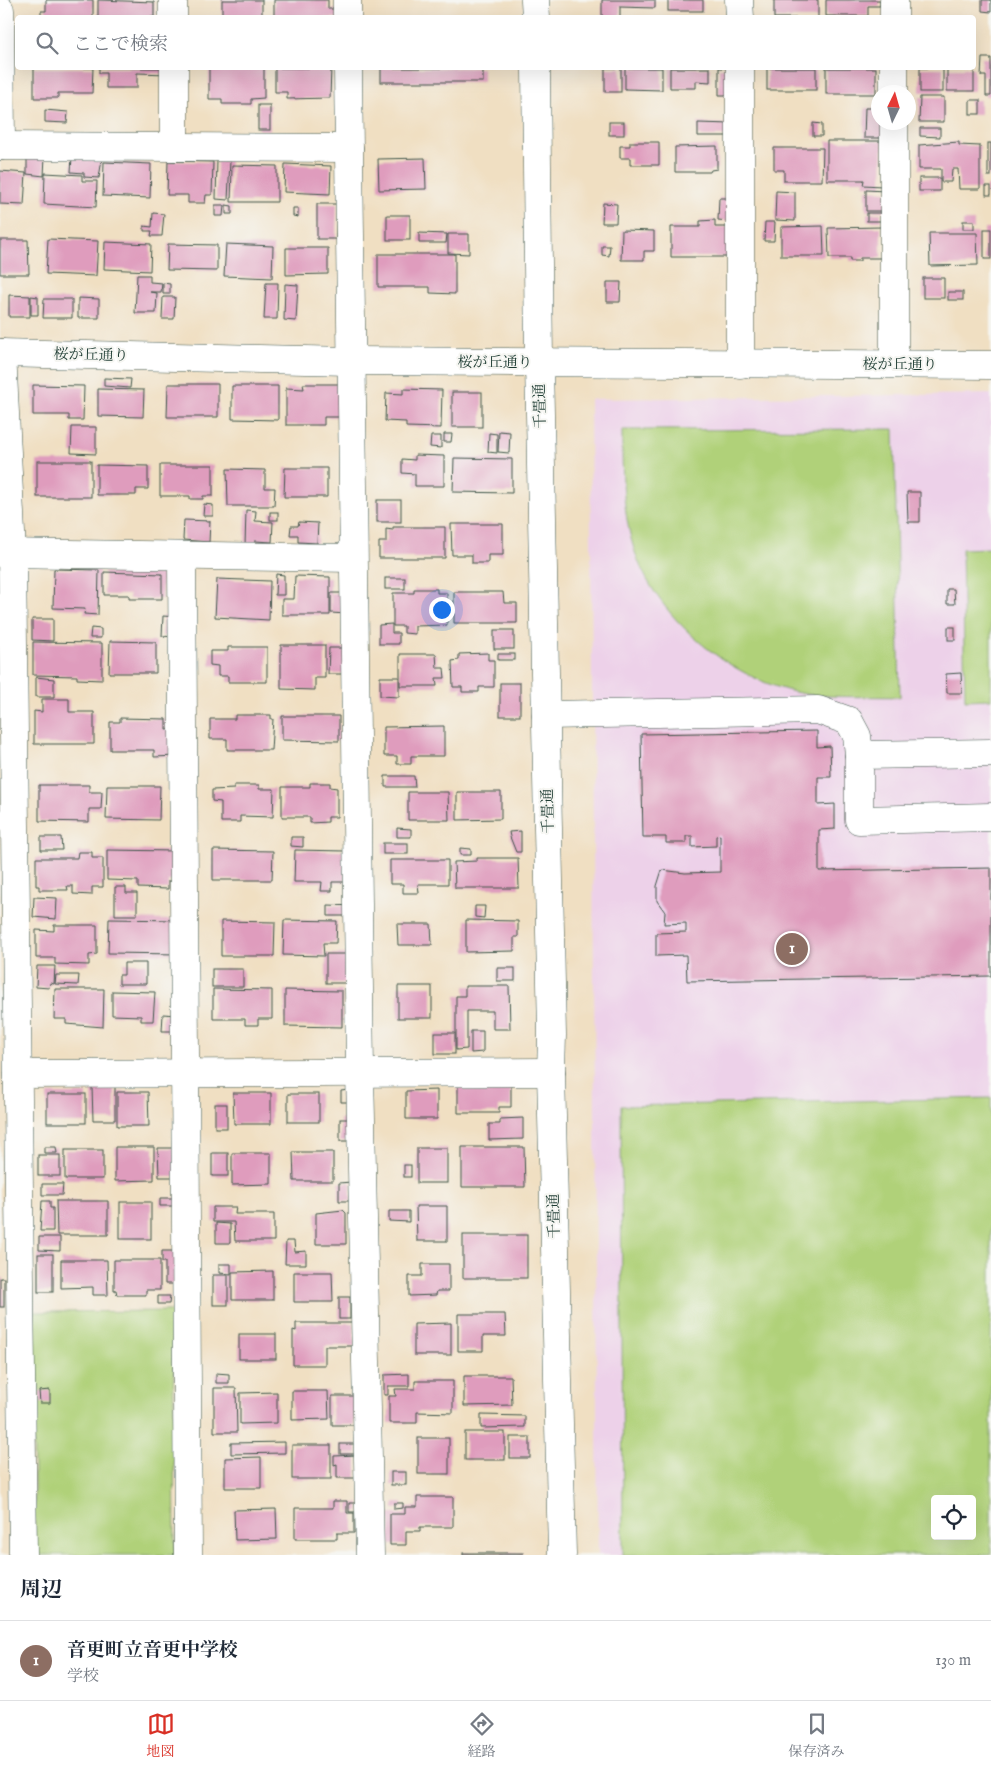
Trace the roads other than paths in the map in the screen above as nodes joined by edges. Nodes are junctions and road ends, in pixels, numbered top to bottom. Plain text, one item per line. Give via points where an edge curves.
1 (173, 0) edge
2 (347, 0) edge
3 (535, 0) edge
4 (740, 0) edge
5 (894, 0) edge
6 (0, 10) edge
7 (173, 15) edge
8 (347, 15) edge
9 (536, 15) edge
10 (740, 15) edge
11 (894, 15) edge
12 (174, 70) edge
13 (348, 70) edge
14 (536, 70) edge
15 (740, 70) edge
16 (894, 70) edge
17 (894, 85) edge
18 (894, 130) edge
19 (1, 146) edge
20 (174, 147) junction
21 (349, 148) junction
22 (1, 353) edge
23 (350, 361) junction
24 (539, 362) junction
25 (740, 364) junction
26 (894, 364) junction
27 (991, 365) edge
28 (6, 553) edge
29 (182, 556) junction
30 (353, 558) junction
31 (546, 715) junction
32 (991, 753) edge
33 (859, 755) junction
34 (991, 817) edge
35 (8, 850) edge
36 (360, 1072) junction
37 (551, 1072) junction
38 (185, 1073) junction
39 (18, 1074) junction
40 (23, 1555) edge
41 (188, 1555) edge
42 (370, 1555) edge
43 (562, 1555) edge

1 - 7 street
2 - 8 street
3 - 9 street
4 - 10 street
5 - 11 street
6 - 19 street
12 - 20 street
13 - 21 street
14 - 24 street, 千畳通
15 - 25 street
16 - 17 street
18 - 26 street
19 - 20 street
20 - 21 street
21 - 23 street
22 - 23 street, 桜が丘通り
22 - 28 street
23 - 24 street, 桜が丘通り
23 - 30 street
24 - 25 street, 桜が丘通り
24 - 31 street, 千畳通
25 - 26 street, 桜が丘通り
26 - 27 street, 桜が丘通り
28 - 29 street
28 - 35 street
29 - 30 street
29 - 38 street
30 - 36 street
31 - 33 street via 818,710 849,721 857,736
31 - 37 street, 千畳通
32 - 33 street
33 - 34 street via 860,820
35 - 39 street
36 - 37 street
36 - 38 street
36 - 42 street
37 - 43 street, 千畳通
38 - 39 street
38 - 41 street
39 - 40 street

